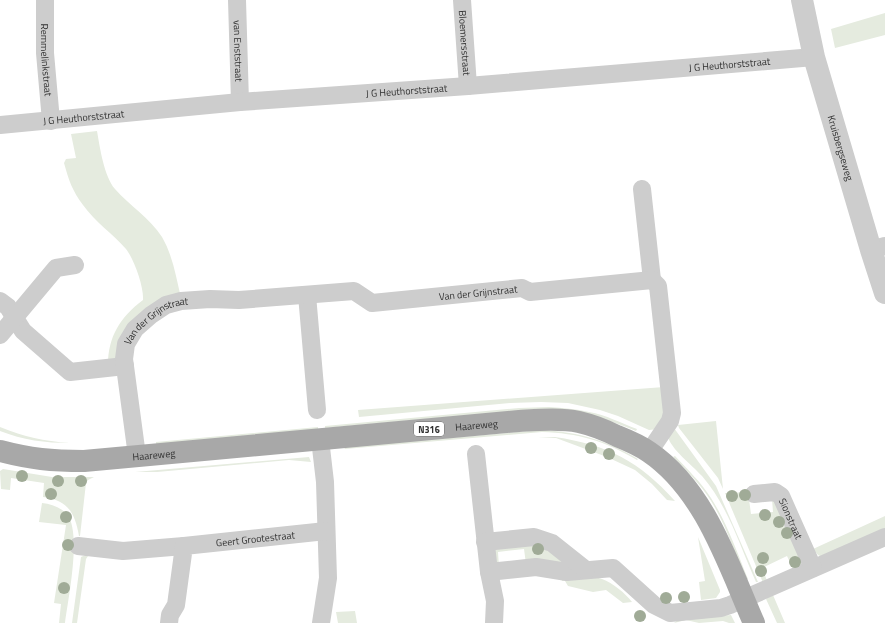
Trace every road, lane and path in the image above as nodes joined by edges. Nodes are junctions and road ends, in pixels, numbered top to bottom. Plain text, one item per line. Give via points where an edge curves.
1 (45, 0) edge
2 (237, 0) edge
3 (462, 0) edge
4 (802, 0) edge
5 (814, 57) junction
6 (468, 86) junction
7 (240, 102) junction
8 (51, 121) junction
9 (0, 125) edge
10 (642, 189) dead end
11 (878, 248) edge
12 (75, 265) dead end
13 (652, 280) junction
14 (885, 293) edge
15 (306, 295) junction
16 (0, 301) edge
17 (14, 317) junction
18 (0, 335) edge
19 (125, 366) junction
20 (317, 410) dead end
21 (320, 439) junction
22 (0, 451) edge
23 (649, 452) junction
24 (476, 454) dead end
25 (137, 456) junction
26 (754, 494) dead end
27 (326, 531) junction
28 (885, 537) edge
29 (485, 542) junction
30 (78, 546) dead end
31 (184, 546) junction
32 (813, 568) junction
33 (586, 570) junction
34 (489, 572) junction
35 (744, 599) junction
36 (666, 618) edge
37 (169, 623) edge
38 (321, 623) edge
39 (494, 623) edge
40 (754, 623) edge

1 - 8 street, Remmelinkstraat via 45,53
2 - 7 street, van Enststraat
3 - 6 street, Bloemersstraat
4 - 5 street, Kruisbergseweg
5 - 6 street, J G Heuthorststraat
5 - 11 street, Kruisbergseweg
6 - 7 street, J G Heuthorststraat
7 - 8 street, J G Heuthorststraat
8 - 9 street, J G Heuthorststraat
10 - 13 street
11 - 14 street, Kruisbergseweg
12 - 17 street via 56,268
13 - 15 street, Van der Grijnstraat via 530,292 522,288 372,303 354,291
13 - 23 street via 658,286 672,413 670,421
15 - 19 street, Van der Grijnstraat via 181,301 166,305 135,329 126,344
15 - 20 street
16 - 17 street
17 - 18 street
17 - 19 street via 23,331 70,372
19 - 25 street, Van der Grijnstraat
21 - 23 main road, Haareweg / N316 via 553,420 592,426
21 - 25 main road, Haareweg / N316
21 - 27 street via 325,482
22 - 25 main road, Haareweg / N316 via 26,458 57,461
23 - 35 main road, Haareweg / N316 via 672,470 703,512
24 - 29 street
26 - 32 street, Sionstraat via 775,492 781,496
27 - 31 street, Geert Grootestraat
27 - 38 street via 328,578
28 - 32 street
29 - 33 street via 534,537 552,543
29 - 34 street
30 - 31 street, Geert Grootestraat via 123,551
31 - 37 street via 176,605
32 - 35 street
33 - 34 street via 567,572 536,567
33 - 36 street via 613,568
34 - 39 street via 495,601
35 - 36 street via 721,608
35 - 40 main road, Haareweg / N316

